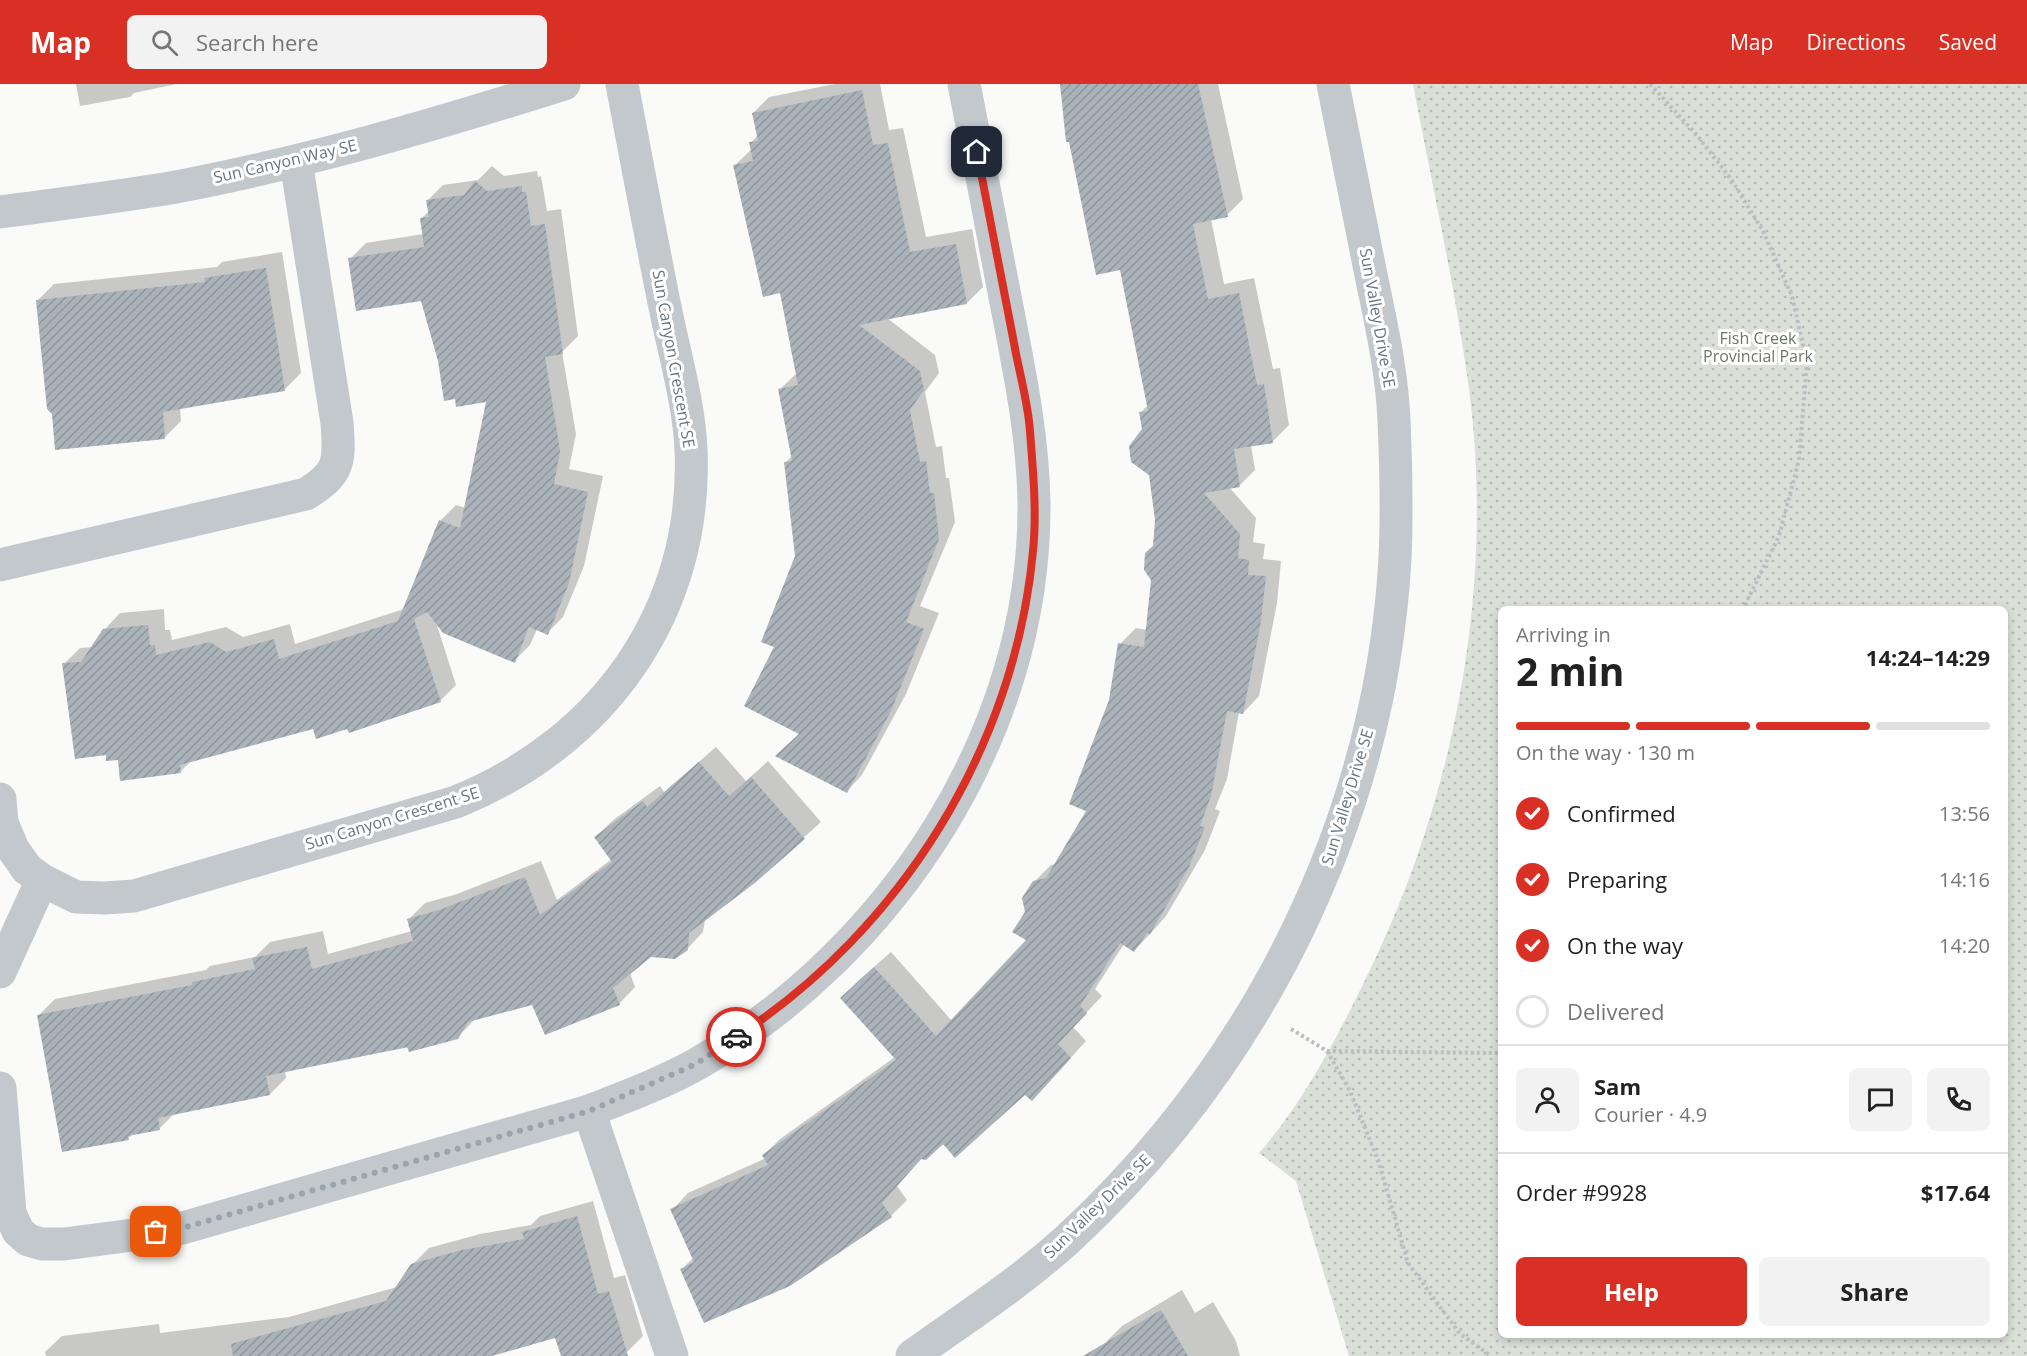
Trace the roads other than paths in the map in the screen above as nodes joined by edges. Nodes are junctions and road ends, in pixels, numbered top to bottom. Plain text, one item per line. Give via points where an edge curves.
1 (564, 84) edge
2 (621, 84) edge
3 (964, 84) edge
4 (1333, 84) edge
5 (296, 161) junction
6 (0, 212) edge
7 (0, 565) edge
8 (0, 800) edge
9 (42, 880) junction
10 (0, 972) edge
11 (0, 1088) edge
12 (589, 1111) junction
13 (952, 1344) edge
14 (672, 1356) edge
15 (912, 1356) edge

1 - 5 street, Sun Canyon Way SE via 447,121
2 - 9 street, Sun Canyon Crescent SE via 691,447 692,483 684,539 660,617 638,655 597,710 562,742 521,771 456,802 134,896 76,897
3 - 12 street via 1030,428 1033,551 1020,635 1007,683 978,760 926,852 843,952 770,1016 696,1064
4 - 13 street, Sun Valley Drive SE via 1382,327 1394,418 1395,558 1387,637 1353,791 1327,866 1295,938 1257,1008 1216,1071 1121,1188
5 - 6 street, Sun Canyon Way SE via 176,187
5 - 7 street via 337,423 340,455 326,481 306,494
8 - 9 street, Sun Canyon Crescent SE via 2,823 14,849 27,868
9 - 10 street
11 - 12 street via 10,1213 28,1240 42,1244 179,1229
12 - 14 street
13 - 15 street, Sun Valley Drive SE

